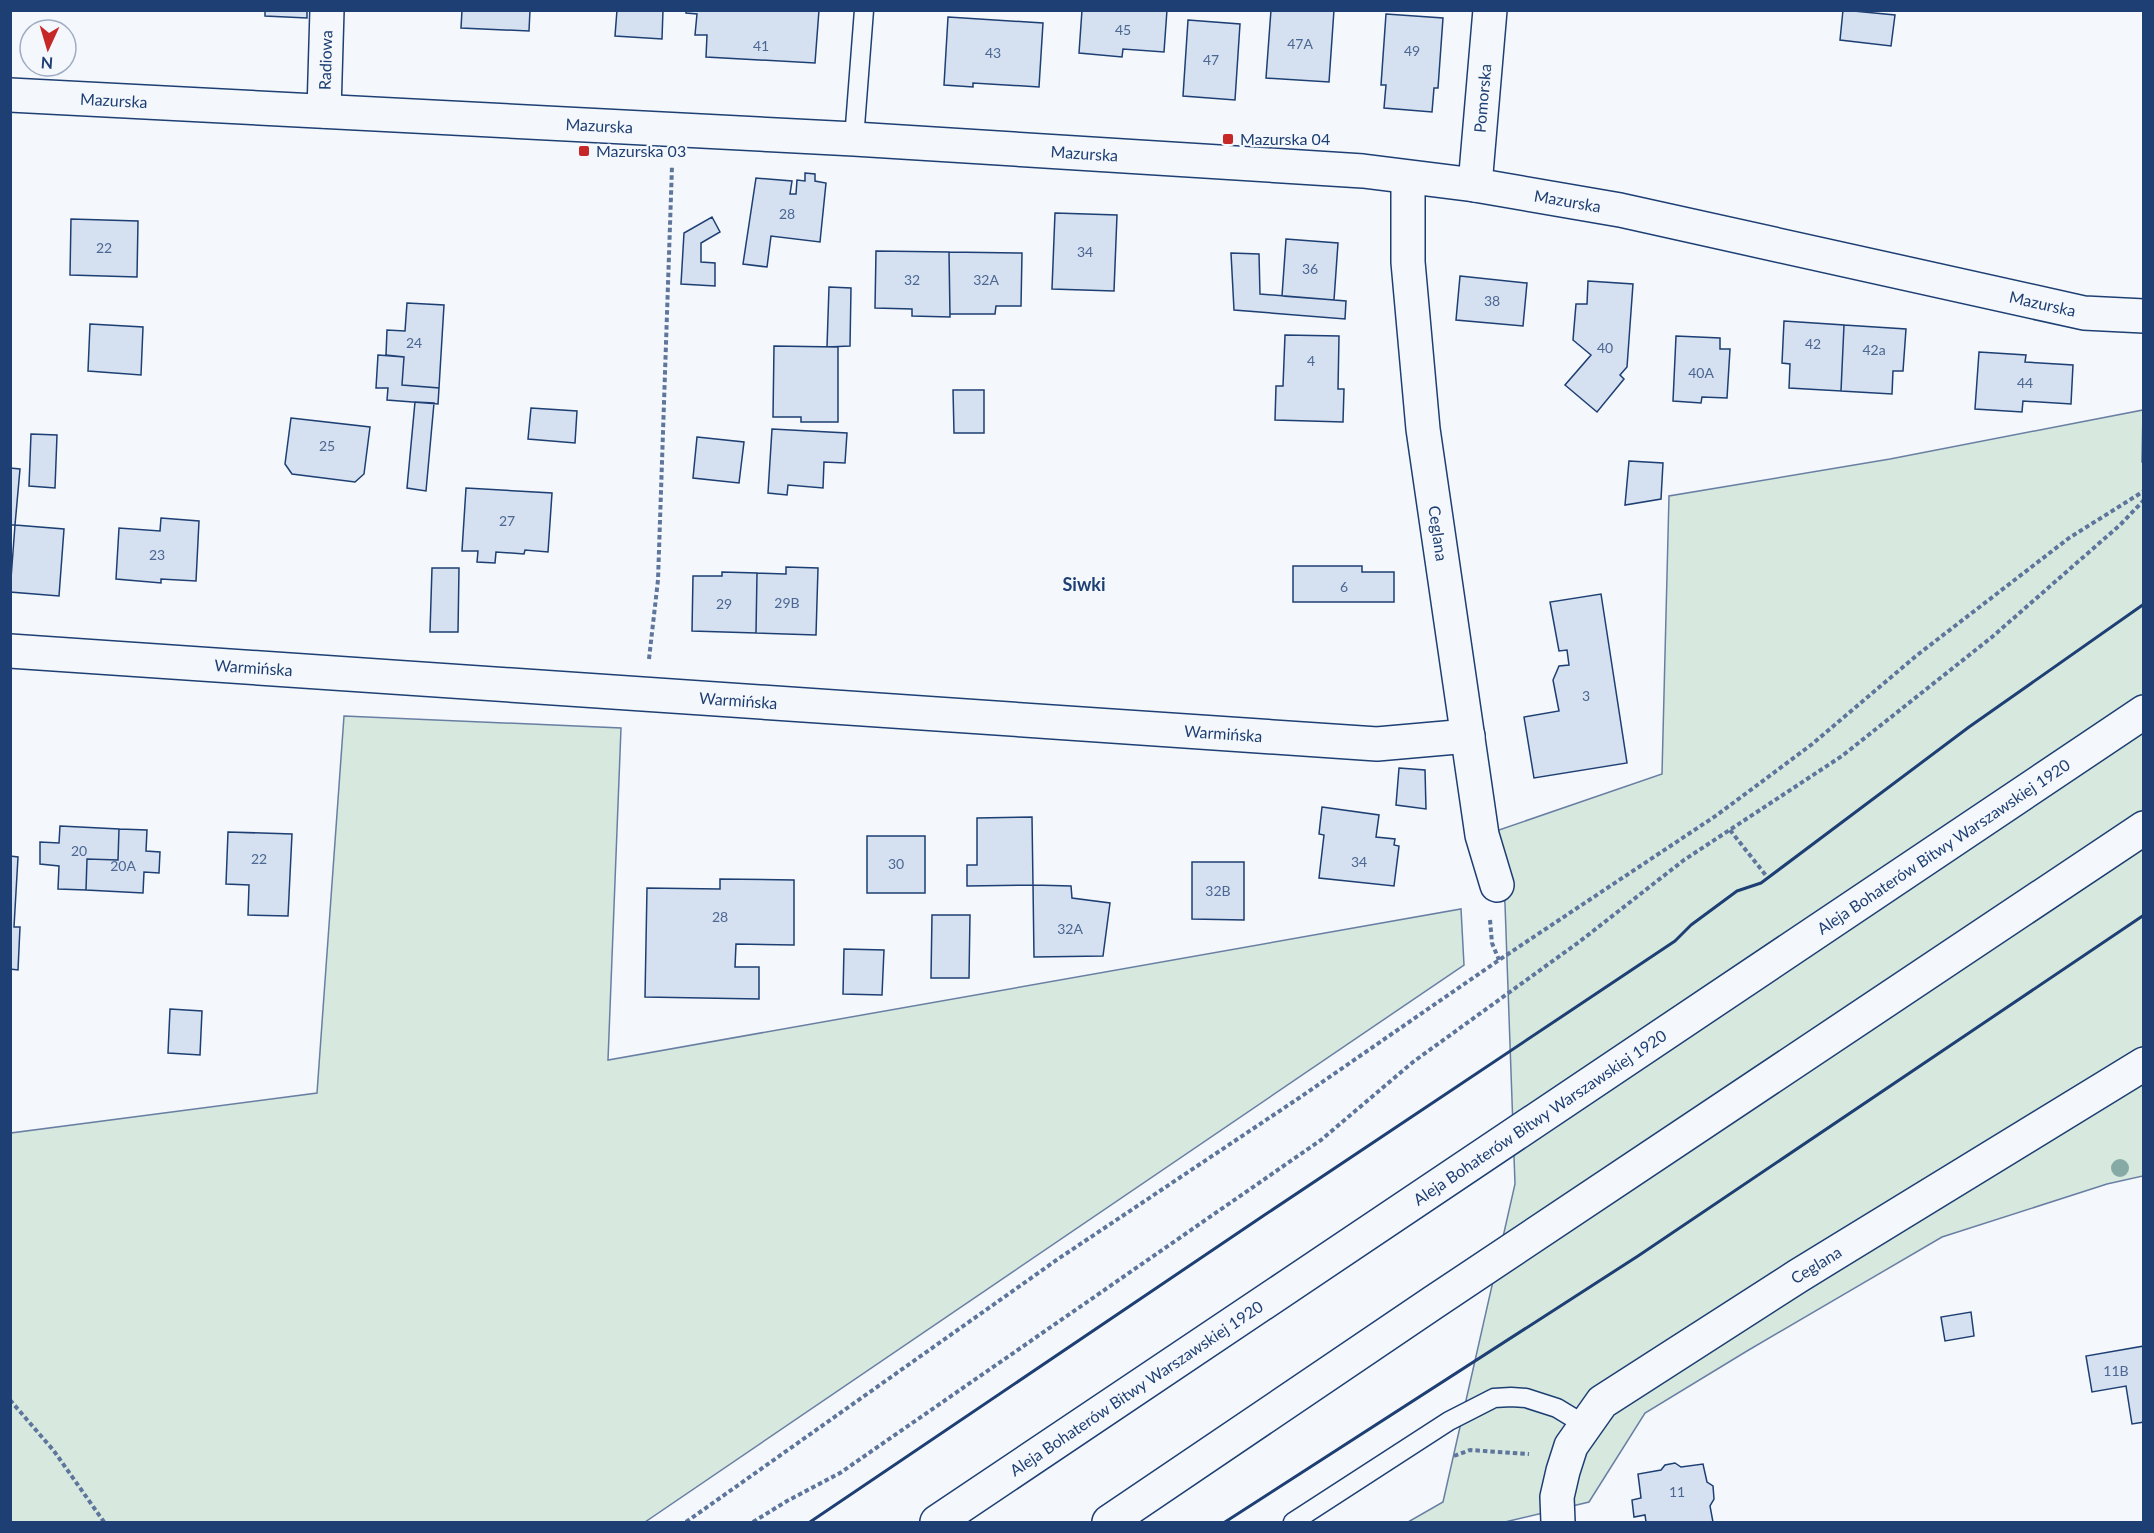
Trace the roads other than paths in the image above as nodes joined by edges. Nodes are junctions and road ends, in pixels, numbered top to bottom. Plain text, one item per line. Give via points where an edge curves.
1 (327, 10) edge
2 (864, 10) edge
3 (1490, 10) edge
4 (10, 94) edge
5 (324, 111) junction
6 (854, 139) junction
7 (1408, 178) junction
8 (1475, 185) junction
9 (2144, 316) edge
10 (10, 651) edge
11 (2144, 712) edge
12 (1468, 736) junction
13 (2144, 828) edge
14 (1497, 885) dead end
15 (2144, 1064) edge
16 (1585, 1425) junction
17 (937, 1522) edge
18 (1109, 1522) edge
19 (1293, 1522) edge
20 (1558, 1522) edge

1 - 5 main road, Radiowa
2 - 6 lane
3 - 8 main road, Pomorska
4 - 5 main road, Mazurska
5 - 6 main road, Mazurska
6 - 7 main road, Mazurska via 1363,171
7 - 8 main road, Mazurska
7 - 12 main road, Ceglana via 1408,262 1423,429
8 - 9 main road, Mazurska via 1620,210 2084,313
10 - 12 main road, Warmińska via 1377,744
11 - 17 main road, Aleja Bohaterów Bitwy Warszawskiej 1920
12 - 14 main road, Ceglana via 1482,835
13 - 18 main road
15 - 16 main road, Ceglana via 1631,1383 1602,1402
16 - 19 lane via 1557,1408 1527,1398 1494,1398 1449,1421
16 - 20 main road, Ceglana via 1571,1446 1563,1471 1557,1497

